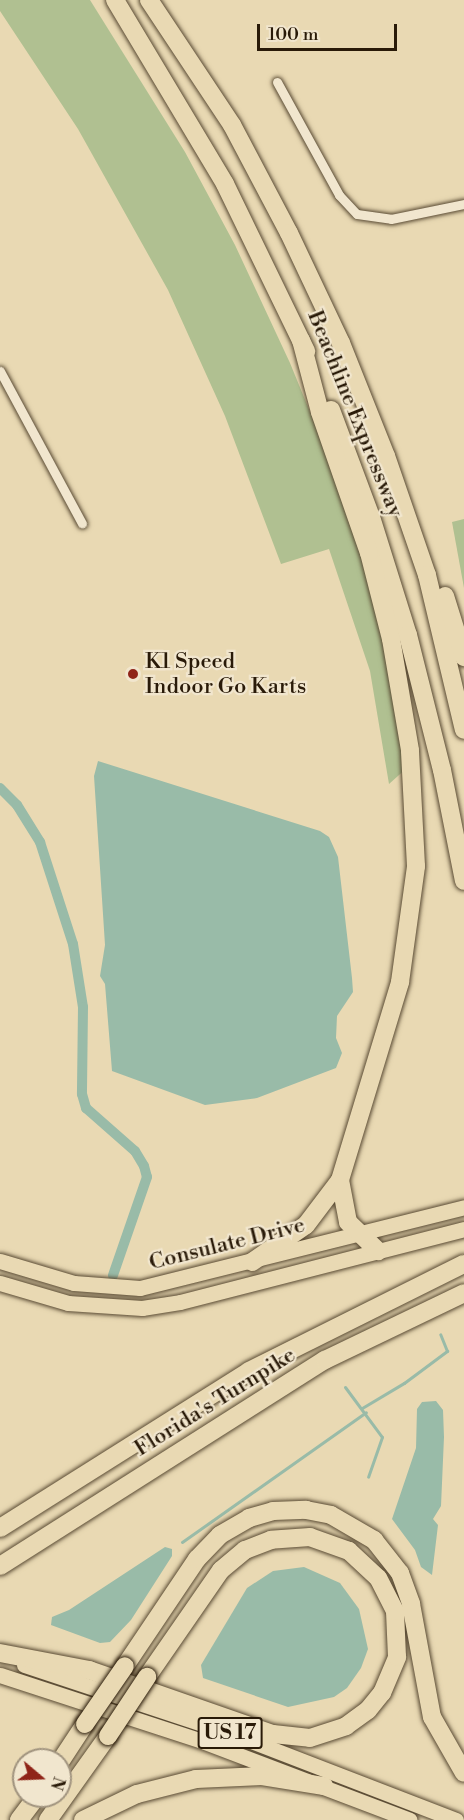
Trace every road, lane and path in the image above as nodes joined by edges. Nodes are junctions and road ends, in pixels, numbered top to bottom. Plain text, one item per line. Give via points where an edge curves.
1 (115, 0) edge
2 (150, 0) edge
3 (277, 82) dead end
4 (464, 204) edge
5 (301, 340) junction
6 (0, 371) edge
7 (379, 437) junction
8 (82, 523) dead end
9 (464, 657) edge
10 (464, 730) edge
11 (464, 881) edge
12 (340, 1180) junction
13 (464, 1207) edge
14 (464, 1228) edge
15 (357, 1234) junction
16 (378, 1251) junction
17 (0, 1261) edge
18 (252, 1262) junction
19 (464, 1264) edge
20 (0, 1283) edge
21 (464, 1293) edge
22 (0, 1528) edge
23 (0, 1566) edge
24 (0, 1655) edge
25 (423, 1670) junction
26 (0, 1675) edge
27 (69, 1748) edge
28 (464, 1761) edge
29 (464, 1773) edge
30 (324, 1786) junction
31 (48, 1820) edge
32 (83, 1820) edge
33 (410, 1820) edge
34 (456, 1820) edge

1 - 5 highway, Beachline Expressway via 214,164
2 - 7 highway, Beachline Expressway via 222,107 261,179 324,306
3 - 4 street via 339,195 357,214 391,219
5 - 11 highway, Beachline Expressway via 359,485 398,602 435,736
5 - 12 highway via 320,412 383,605 400,685 415,800 414,899 400,982
6 - 8 street
7 - 9 highway via 405,476
7 - 10 highway, Beachline Expressway via 436,608
12 - 15 highway via 343,1211
12 - 18 highway via 306,1225
13 - 15 main road, Consulate Drive
14 - 16 main road, Consulate Drive
15 - 16 highway
15 - 18 main road, Consulate Drive
16 - 20 main road, Consulate Drive via 180,1302 142,1308 75,1304
17 - 18 main road, Consulate Drive via 74,1283 140,1288
19 - 22 highway, Florida's Turnpike via 249,1371
21 - 23 highway, Florida's Turnpike via 325,1360
24 - 31 highway, bridge via 89,1670 273,1734 310,1738 352,1722 382,1693 397,1657 395,1611 378,1578 349,1551 310,1537 271,1540 245,1550 221,1570 147,1677 108,1736
24 - 34 main road, US 17 via 233,1734
25 - 27 highway, bridge via 406,1588 386,1552 361,1530 339,1518 290,1509 249,1518 214,1540 192,1565
25 - 28 highway via 435,1708
25 - 29 highway via 432,1718
26 - 30 main road, US 17 via 202,1741
30 - 32 highway via 262,1776 196,1779 137,1794
30 - 33 main road, US 17

